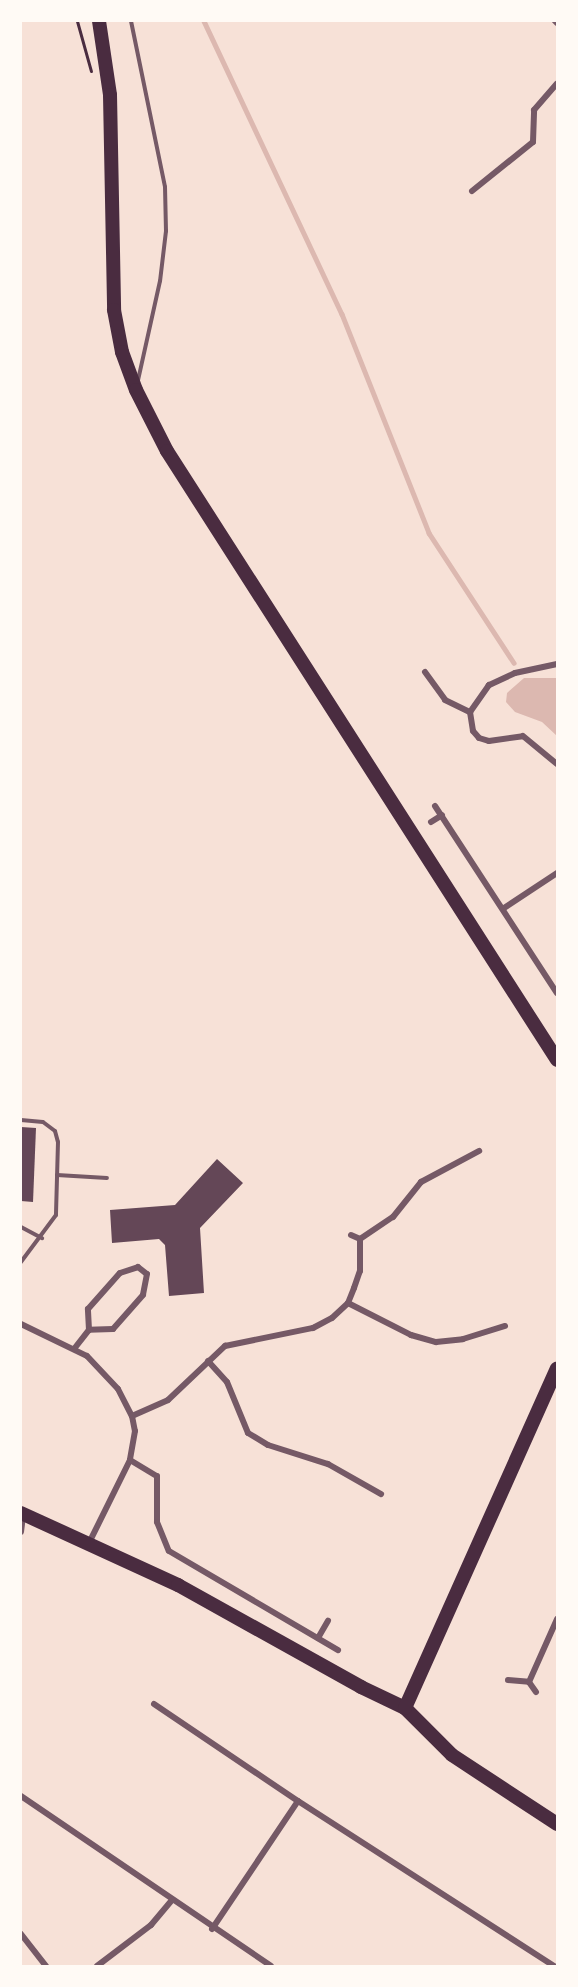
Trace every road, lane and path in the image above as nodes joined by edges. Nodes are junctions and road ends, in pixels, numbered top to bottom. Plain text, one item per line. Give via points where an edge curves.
1 (77, 21) edge
2 (99, 21) edge
3 (131, 21) edge
4 (91, 73) dead end
5 (557, 84) edge
6 (472, 191) dead end
7 (136, 390) junction
8 (557, 664) edge
9 (425, 672) dead end
10 (470, 712) junction
11 (557, 764) edge
12 (435, 806) dead end
13 (442, 815) junction
14 (431, 822) dead end
15 (557, 873) edge
16 (504, 908) junction
17 (557, 993) edge
18 (557, 1060) edge
19 (21, 1120) edge
20 (479, 1151) dead end
21 (57, 1175) junction
22 (107, 1178) dead end
23 (21, 1227) edge
24 (351, 1235) dead end
25 (42, 1238) junction
26 (360, 1239) junction
27 (21, 1262) edge
28 (348, 1303) junction
29 (21, 1324) edge
30 (505, 1326) dead end
31 (89, 1330) junction
32 (75, 1349) junction
33 (208, 1361) junction
34 (557, 1368) edge
35 (132, 1416) junction
36 (130, 1460) junction
37 (381, 1494) dead end
38 (22, 1514) edge
39 (21, 1532) edge
40 (90, 1541) junction
41 (557, 1619) edge
42 (328, 1621) dead end
43 (318, 1638) junction
44 (338, 1650) dead end
45 (508, 1680) dead end
46 (529, 1682) junction
47 (536, 1692) dead end
48 (154, 1704) dead end
49 (405, 1708) junction
50 (21, 1796) edge
51 (297, 1801) junction
52 (557, 1824) edge
53 (172, 1900) junction
54 (212, 1929) junction
55 (21, 1934) edge
56 (46, 1966) edge
57 (97, 1966) edge
58 (271, 1966) edge
59 (554, 1966) edge

1 - 4 path
2 - 7 highway via 110,95 114,310 122,352
3 - 7 lane via 165,188 166,231 160,281
5 - 6 street via 534,110 533,142
7 - 18 highway via 167,451
8 - 10 street via 515,673 489,685
9 - 10 street via 445,700
10 - 11 street via 473,730 479,738 489,741 523,736
12 - 13 street
13 - 14 street
13 - 16 street
15 - 16 street
16 - 17 street
19 - 21 lane via 43,1122 55,1131
20 - 26 street via 421,1182 393,1217
21 - 22 lane
21 - 25 lane via 56,1215
23 - 25 lane
24 - 26 street
25 - 27 lane
26 - 28 street via 360,1271
28 - 30 street via 411,1335 436,1342 463,1339
28 - 33 street via 323,1324 283,1336 235,1342
29 - 32 street
31 - 31 street via 88,1309 120,1273 138,1267 147,1274 143,1295 112,1329
31 - 32 street
32 - 35 street via 118,1389
33 - 35 street via 168,1400
33 - 37 street via 231,1390 248,1433 268,1445 328,1464
34 - 49 highway
35 - 36 street via 135,1431
36 - 40 street
36 - 43 street via 157,1476 157,1522 169,1551
38 - 39 street
38 - 40 highway
40 - 49 highway
41 - 46 street
42 - 43 street
43 - 44 street
45 - 46 street
46 - 47 street
48 - 51 street
49 - 52 highway via 452,1755
50 - 53 street
51 - 54 street
51 - 59 street
53 - 54 street
53 - 57 street via 151,1925
54 - 58 street
55 - 56 street

